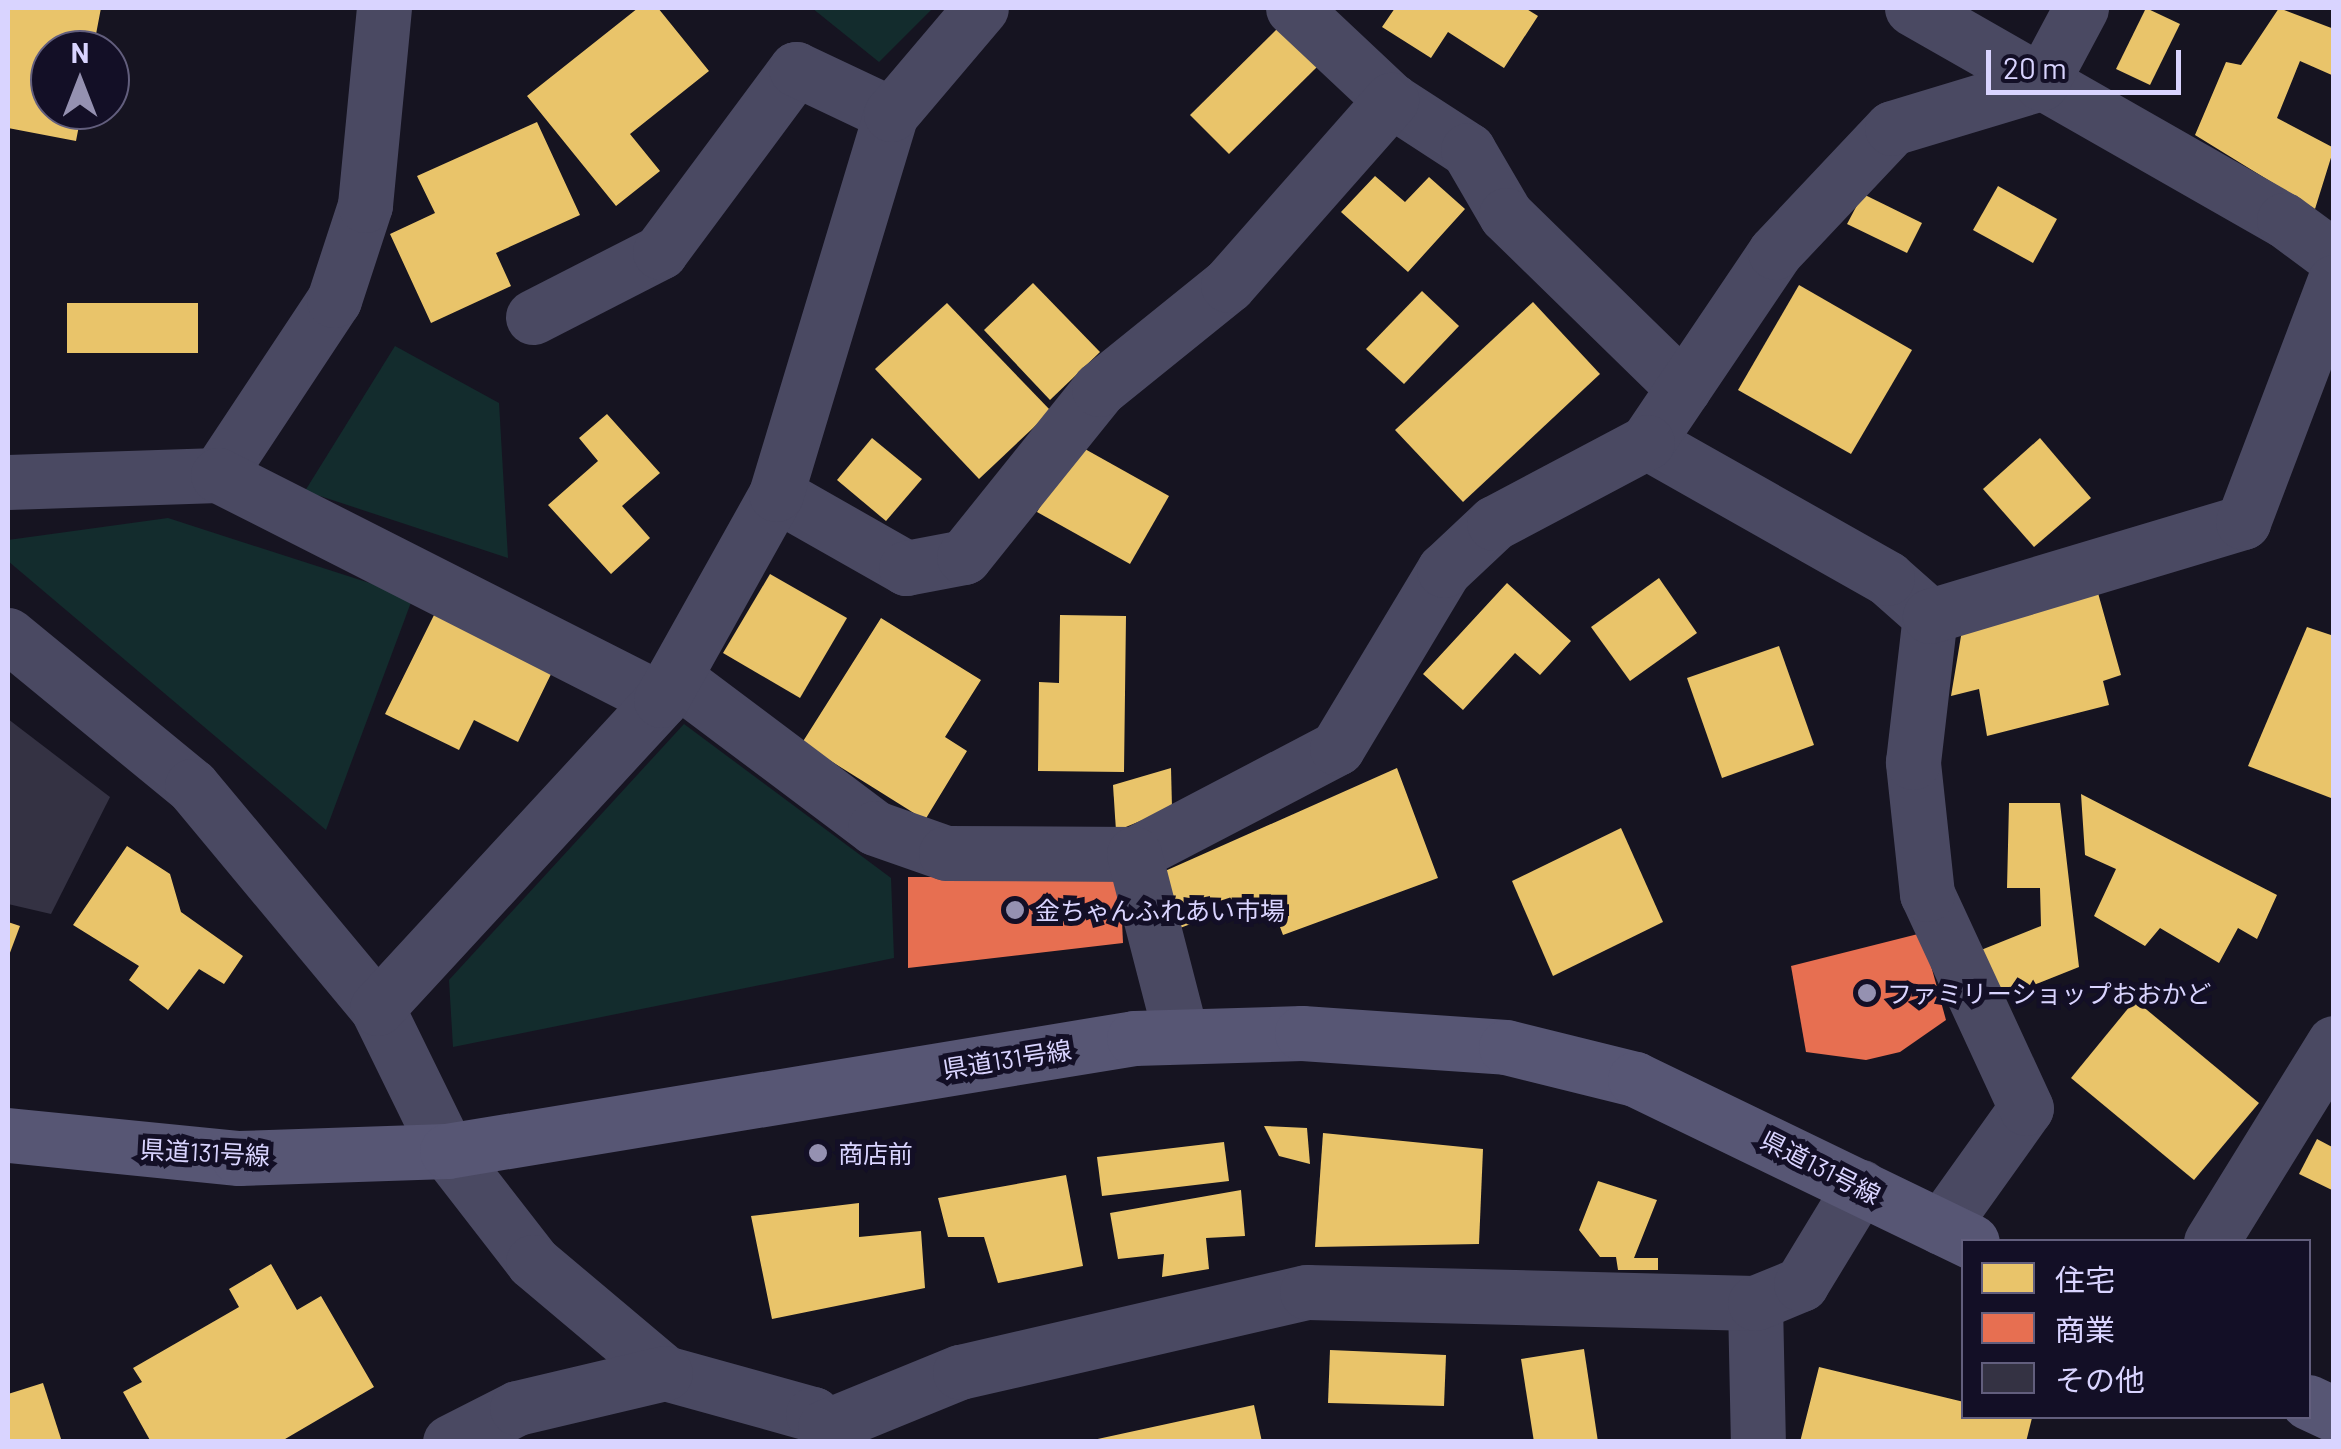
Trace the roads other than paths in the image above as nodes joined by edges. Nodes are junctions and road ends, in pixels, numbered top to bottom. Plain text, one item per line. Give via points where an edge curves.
1 (384, 8) edge
2 (981, 8) edge
3 (1292, 8) edge
4 (1912, 8) edge
5 (2081, 8) edge
6 (2042, 83) junction
7 (1391, 100) junction
8 (890, 114) junction
9 (2333, 261) edge
10 (533, 317) dead end
11 (1683, 388) junction
12 (1647, 442) junction
13 (218, 475) junction
14 (8, 482) edge
15 (776, 494) junction
16 (1930, 616) junction
17 (8, 635) edge
18 (668, 689) junction
19 (1134, 854) junction
20 (377, 1008) junction
21 (1181, 1036) junction
22 (2334, 1043) edge
23 (8, 1135) edge
24 (447, 1151) junction
25 (1860, 1187) junction
26 (1957, 1234) edge
27 (2213, 1239) edge
28 (1755, 1303) junction
29 (665, 1373) junction
30 (2311, 1403) edge
31 (2334, 1414) edge
32 (832, 1434) edge
33 (450, 1442) edge
34 (1758, 1442) edge

1 - 13 street via 365,205 334,300
2 - 8 street
3 - 7 street
4 - 6 street
5 - 6 street
6 - 9 street
6 - 11 street via 1892,128 1775,252
7 - 11 street via 1468,150 1506,216
7 - 15 street via 1228,286 1098,389 964,557 906,568
8 - 10 street via 796,69 660,252
8 - 15 street
9 - 16 street via 2243,522
11 - 12 street
12 - 16 street via 1887,578
12 - 19 street via 1494,524 1444,570 1337,748
13 - 14 street
13 - 18 street
15 - 18 street
16 - 26 street via 1913,762 1927,894 2026,1108
17 - 20 street via 192,786
18 - 19 street via 875,828 946,853
18 - 20 street
19 - 21 street
20 - 24 street
21 - 24 main road, 県道131号線
21 - 25 main road, 県道131号線 via 1302,1033 1506,1047 1635,1079
22 - 27 street
23 - 24 main road, 県道131号線 via 239,1158
24 - 29 street via 533,1262
25 - 26 main road, 県道131号線
25 - 28 street via 1801,1284
28 - 32 street via 1306,1292 960,1372
28 - 34 street
29 - 32 street via 813,1414
29 - 33 street via 517,1408
30 - 31 main road

